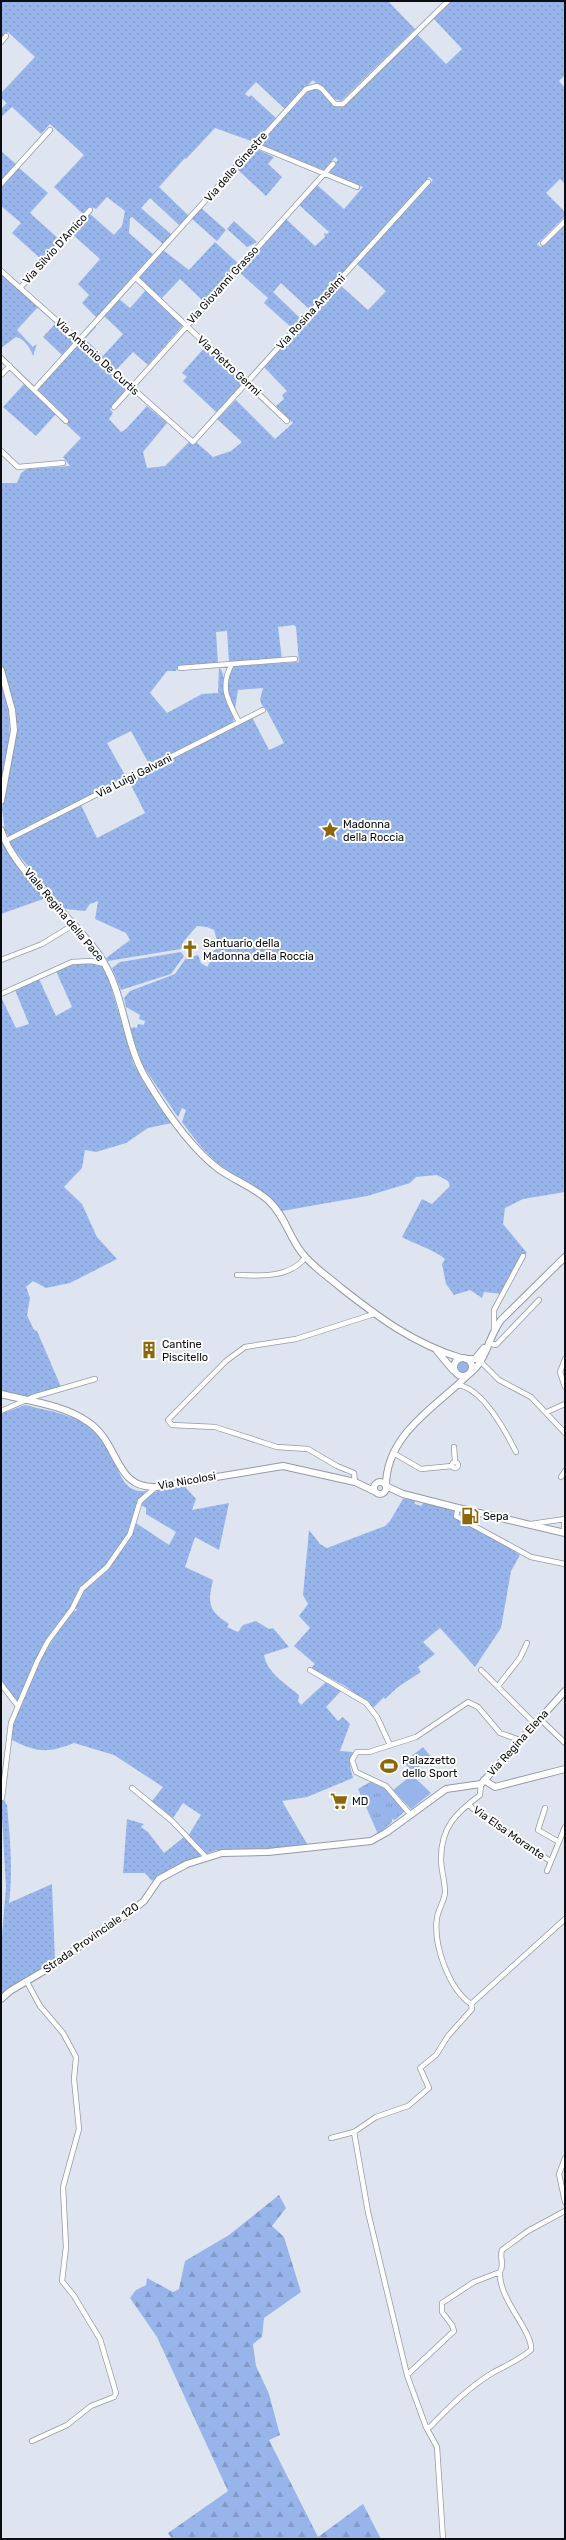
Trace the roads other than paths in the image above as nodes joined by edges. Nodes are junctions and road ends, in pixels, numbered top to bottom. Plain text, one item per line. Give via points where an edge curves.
1 (448, 1) edge
2 (6, 36) dead end
3 (1, 42) edge
4 (50, 130) dead end
5 (254, 145) junction
6 (333, 164) dead end
7 (324, 173) junction
8 (428, 182) dead end
9 (1, 184) edge
10 (357, 187) dead end
11 (90, 210) dead end
12 (565, 221) edge
13 (542, 243) dead end
14 (1, 271) edge
15 (136, 278) junction
16 (20, 288) junction
17 (186, 326) junction
18 (79, 341) junction
19 (1, 358) edge
20 (10, 366) junction
21 (1, 375) edge
22 (248, 383) junction
23 (131, 388) junction
24 (35, 389) junction
25 (114, 407) dead end
26 (66, 421) dead end
27 (287, 421) dead end
28 (193, 442) joint
29 (1, 452) edge
30 (63, 463) dead end
31 (295, 659) dead end
32 (232, 664) junction
33 (220, 665) junction
34 (180, 668) dead end
35 (1, 670) edge
36 (226, 676) junction
37 (263, 710) dead end
38 (239, 722) junction
39 (1, 800) edge
40 (1, 830) edge
41 (5, 841) junction
42 (73, 925) junction
43 (1, 960) edge
44 (105, 964) junction
45 (1, 994) edge
46 (523, 1256) dead end
47 (565, 1257) edge
48 (305, 1258) junction
49 (237, 1275) dead end
50 (539, 1300) dead end
51 (374, 1314) junction
52 (494, 1330) junction
53 (488, 1343) junction
54 (432, 1348) junction
55 (464, 1358) junction
56 (565, 1359) edge
57 (479, 1360) junction
58 (455, 1372) junction
59 (468, 1375) junction
60 (95, 1379) dead end
61 (457, 1385) junction
62 (565, 1387) edge
63 (450, 1389) junction
64 (471, 1392) junction
65 (1, 1394) edge
66 (26, 1401) junction
67 (565, 1404) edge
68 (1, 1411) edge
69 (547, 1412) junction
70 (565, 1433) edge
71 (454, 1447) dead end
72 (516, 1452) dead end
73 (394, 1454) junction
74 (389, 1468) junction
75 (565, 1471) edge
76 (561, 1476) dead end
77 (357, 1483) junction
78 (378, 1483) junction
79 (156, 1486) junction
80 (386, 1486) junction
81 (376, 1492) junction
82 (384, 1493) junction
83 (403, 1494) junction
84 (458, 1508) junction
85 (564, 1519) edge
86 (554, 1521) junction
87 (531, 1525) junction
88 (551, 1529) junction
89 (564, 1532) edge
90 (565, 1564) edge
91 (527, 1643) dead end
92 (310, 1670) dead end
93 (481, 1670) dead end
94 (1, 1684) edge
95 (498, 1686) junction
96 (565, 1691) edge
97 (17, 1705) junction
98 (537, 1721) junction
99 (520, 1740) junction
100 (565, 1743) edge
101 (390, 1745) junction
102 (565, 1769) edge
103 (482, 1782) junction
104 (132, 1788) dead end
105 (2, 1798) edge
106 (469, 1804) junction
107 (545, 1808) dead end
108 (410, 1814) junction
109 (565, 1827) edge
110 (559, 1842) junction
111 (362, 1843) joint
112 (205, 1856) junction
113 (550, 1862) junction
114 (547, 1871) dead end
115 (565, 1919) edge
116 (27, 1982) junction
117 (1, 1999) edge
118 (471, 2004) junction
119 (354, 2132) junction
120 (332, 2138) dead end
121 (565, 2158) edge
122 (565, 2202) edge
123 (565, 2211) edge
124 (500, 2272) junction
125 (407, 2375) junction
126 (426, 2428) junction
127 (32, 2441) dead end
128 (443, 2539) edge

1 - 5 street, Via delle Ginestre via 343,104 335,104 317,86 310,87
2 - 3 street
4 - 9 street
5 - 7 street
5 - 15 street, Via delle Ginestre
6 - 7 street, Via Giovanni Grasso
7 - 10 street
7 - 17 street, Via Giovanni Grasso
8 - 22 street, Via Rosina Anselmi
11 - 16 street, Via Silvio D'Amico
12 - 13 street
14 - 16 street, Via Antonio De Curtis
15 - 17 street, Via Pietro Germi
15 - 18 street, Via delle Ginestre
16 - 18 street, Via Antonio De Curtis
17 - 22 street, Via Pietro Germi
17 - 23 street, Via Giovanni Grasso
18 - 23 street, Via Antonio De Curtis
18 - 24 street, Via delle Ginestre
19 - 20 street
20 - 21 street
20 - 24 street
22 - 27 street, Via Pietro Germi
22 - 28 street, Via Rosina Anselmi
23 - 25 street, Via Giovanni Grasso
23 - 28 street, Via Antonio De Curtis
24 - 26 street
29 - 30 street via 18,467
31 - 32 street
32 - 33 street
32 - 36 street
33 - 34 street
33 - 36 street
35 - 39 street via 14,726
36 - 38 street via 227,695
37 - 38 street, Via Luigi Galvani
38 - 41 street, Via Luigi Galvani
40 - 41 street, Viale Regina della Pace
41 - 42 street, Viale Regina della Pace via 19,862
42 - 43 street via 42,944
42 - 44 street, Viale Regina della Pace
44 - 45 street via 91,961 72,962
44 - 48 street, Viale Regina della Pace via 119,994 136,1057 150,1085 204,1156 274,1207
46 - 52 street via 495,1306
47 - 52 street via 526,1294
48 - 49 street via 295,1268 285,1272
48 - 51 street, Viale Regina della Pace
50 - 53 street via 496,1345
51 - 54 street, Viale Regina della Pace
51 - 77 street via 296,1339 245,1347 226,1361 168,1420 172,1425 215,1427 277,1447 312,1451 354,1473
52 - 53 street
53 - 57 street
54 - 55 street
54 - 58 street
55 - 57 street
55 - 58 street via 454,1364
55 - 59 street via 471,1364
56 - 62 street via 560,1372
57 - 59 street
57 - 69 street via 499,1380 526,1394
58 - 59 street via 462,1376
58 - 63 street via 456,1380
59 - 61 street
59 - 64 street via 467,1386
60 - 66 street
61 - 63 street
61 - 64 street
63 - 73 street via 408,1429
64 - 72 street via 498,1416
65 - 66 street, Via Nicolosi
66 - 68 street
66 - 79 street, Via Nicolosi via 73,1414 89,1422 107,1440 129,1480 137,1485
67 - 69 street
69 - 70 street
71 - 73 street via 458,1466 421,1469
73 - 74 street
74 - 78 street
74 - 80 street
75 - 76 street
77 - 78 street
77 - 79 street, Via Nicolosi via 300,1468 274,1466
77 - 81 street
78 - 80 street
78 - 81 street
79 - 97 street via 140,1501 130,1534 107,1567 97,1579 84,1587 72,1609 48,1640
80 - 82 street
80 - 83 street
81 - 82 street
82 - 83 street
83 - 84 street
84 - 87 street
84 - 90 street via 456,1516 531,1557
85 - 86 street
85 - 89 street
86 - 87 street
86 - 88 street
87 - 88 street
88 - 89 street
91 - 95 street via 520,1658
92 - 101 street via 366,1703 377,1717
93 - 95 street
94 - 97 street
95 - 98 street
96 - 98 street, Via Regina Elena
97 - 105 street via 11,1723
98 - 99 street, Via Regina Elena
98 - 100 street
99 - 101 street via 500,1733 478,1707 468,1702 416,1737
99 - 103 street, Via Regina Elena
101 - 108 street via 369,1752 357,1752 352,1764 356,1772 386,1786
102 - 103 street via 495,1787
103 - 106 street via 480,1795
103 - 108 street, Via Regina Elena via 446,1789
104 - 112 street via 172,1820
106 - 113 street, Via Elsa Morante
106 - 118 street via 453,1817 442,1844 445,1894 439,1906 436,1936 447,1973 462,1998
107 - 110 street via 538,1830
108 - 111 street, Via Regina Elena via 378,1838
109 - 110 street
110 - 113 street
111 - 112 street, Strada Provinciale 120
112 - 116 street, Strada Provinciale 120 via 165,1875 134,1909
113 - 114 street
115 - 118 street
116 - 117 street, Strada Provinciale 120
116 - 127 street via 40,2006 63,2033 76,2057 74,2079 79,2128 63,2187 66,2247 62,2281 100,2340 116,2393 114,2397 89,2408 67,2425
118 - 119 street via 472,2008 448,2036 436,2055 420,2068 429,2088 408,2106 376,2117
119 - 120 street
119 - 125 street via 368,2212
121 - 122 street via 559,2174
123 - 124 street via 528,2231 502,2250 500,2255 503,2264
124 - 125 street via 474,2282 442,2303 442,2312 452,2324 454,2332
124 - 126 street via 501,2288 529,2341 531,2350 515,2363 485,2379
125 - 126 street
126 - 128 street via 437,2447

